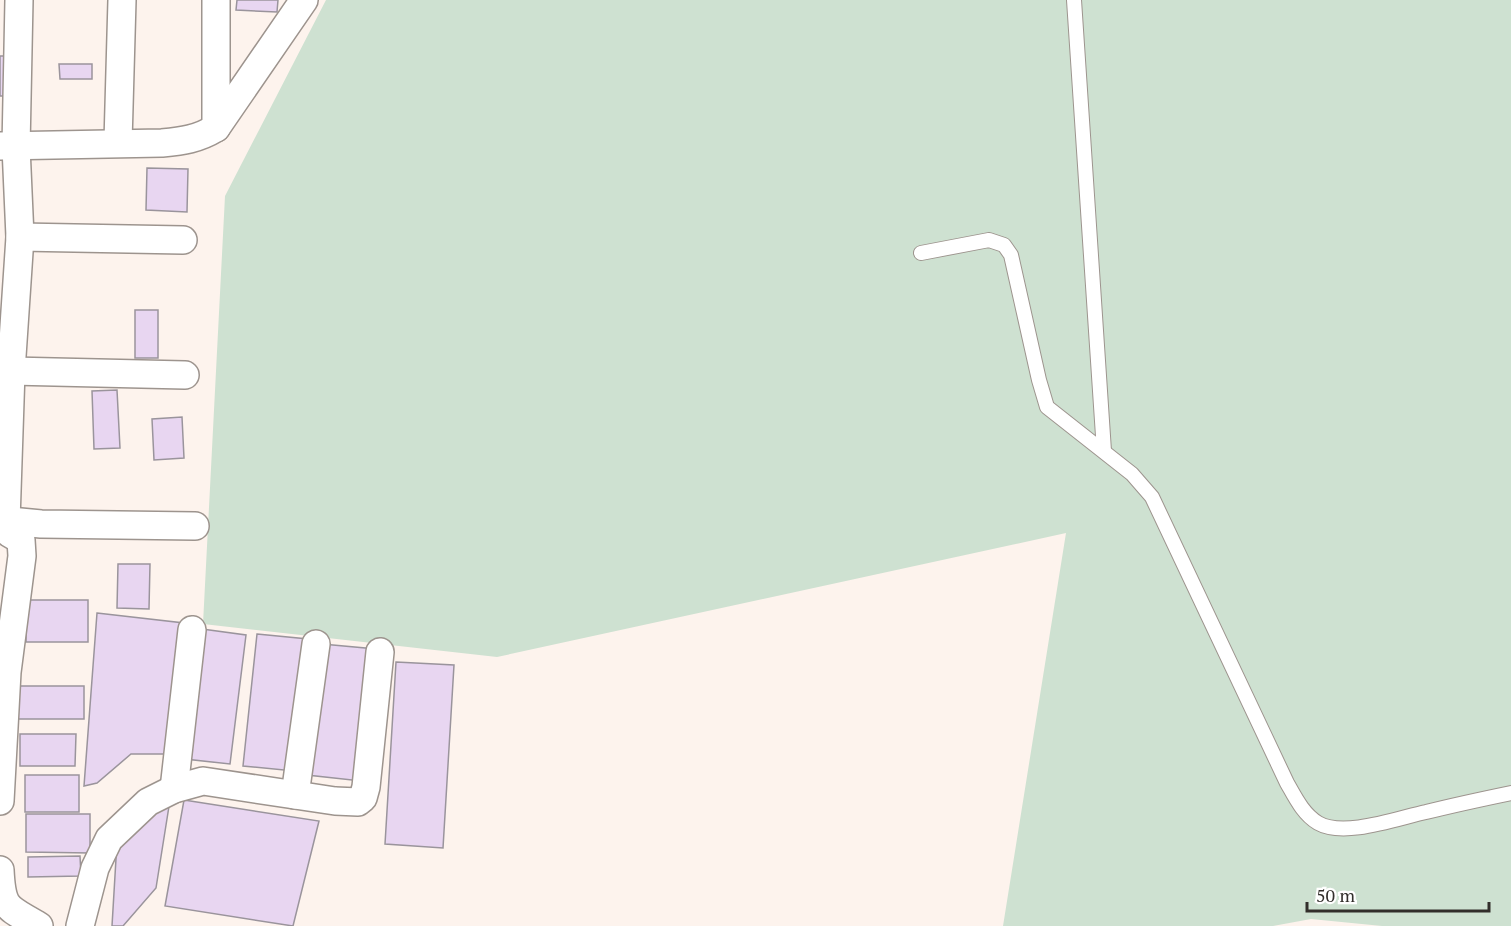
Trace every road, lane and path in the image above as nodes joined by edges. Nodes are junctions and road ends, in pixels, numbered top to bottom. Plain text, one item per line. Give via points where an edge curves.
1 (20, 0) edge
2 (122, 0) edge
3 (216, 0) edge
4 (1074, 0) edge
5 (303, 1) edge
6 (216, 128) junction
7 (118, 142) junction
8 (8, 146) edge
9 (20, 237) junction
10 (183, 240) dead end
11 (921, 253) dead end
12 (10, 371) junction
13 (185, 375) dead end
14 (1104, 451) junction
15 (3, 521) edge
16 (195, 526) dead end
17 (192, 630) dead end
18 (316, 644) dead end
19 (380, 652) dead end
20 (3, 672) edge
21 (174, 789) junction
22 (1511, 793) edge
23 (295, 795) junction
24 (0, 801) edge
25 (0, 870) edge
26 (39, 926) edge
27 (80, 926) edge

1 - 8 street
2 - 7 street
3 - 6 street
4 - 14 lane
5 - 6 street
6 - 7 street via 186,141
7 - 8 street
8 - 9 street
9 - 10 street
9 - 12 street
11 - 14 lane via 989,240 1004,245 1011,255 1044,401
12 - 13 street
12 - 15 street
14 - 22 lane via 1152,497 1287,783 1298,803 1318,823 1347,828
15 - 16 street
15 - 20 street via 9,533 21,540 22,556
17 - 21 street
18 - 23 street
19 - 23 street via 363,798 358,802 335,801
20 - 24 street
21 - 23 street via 203,781
21 - 27 street via 148,802 109,838 95,868
25 - 26 street via 5,904

